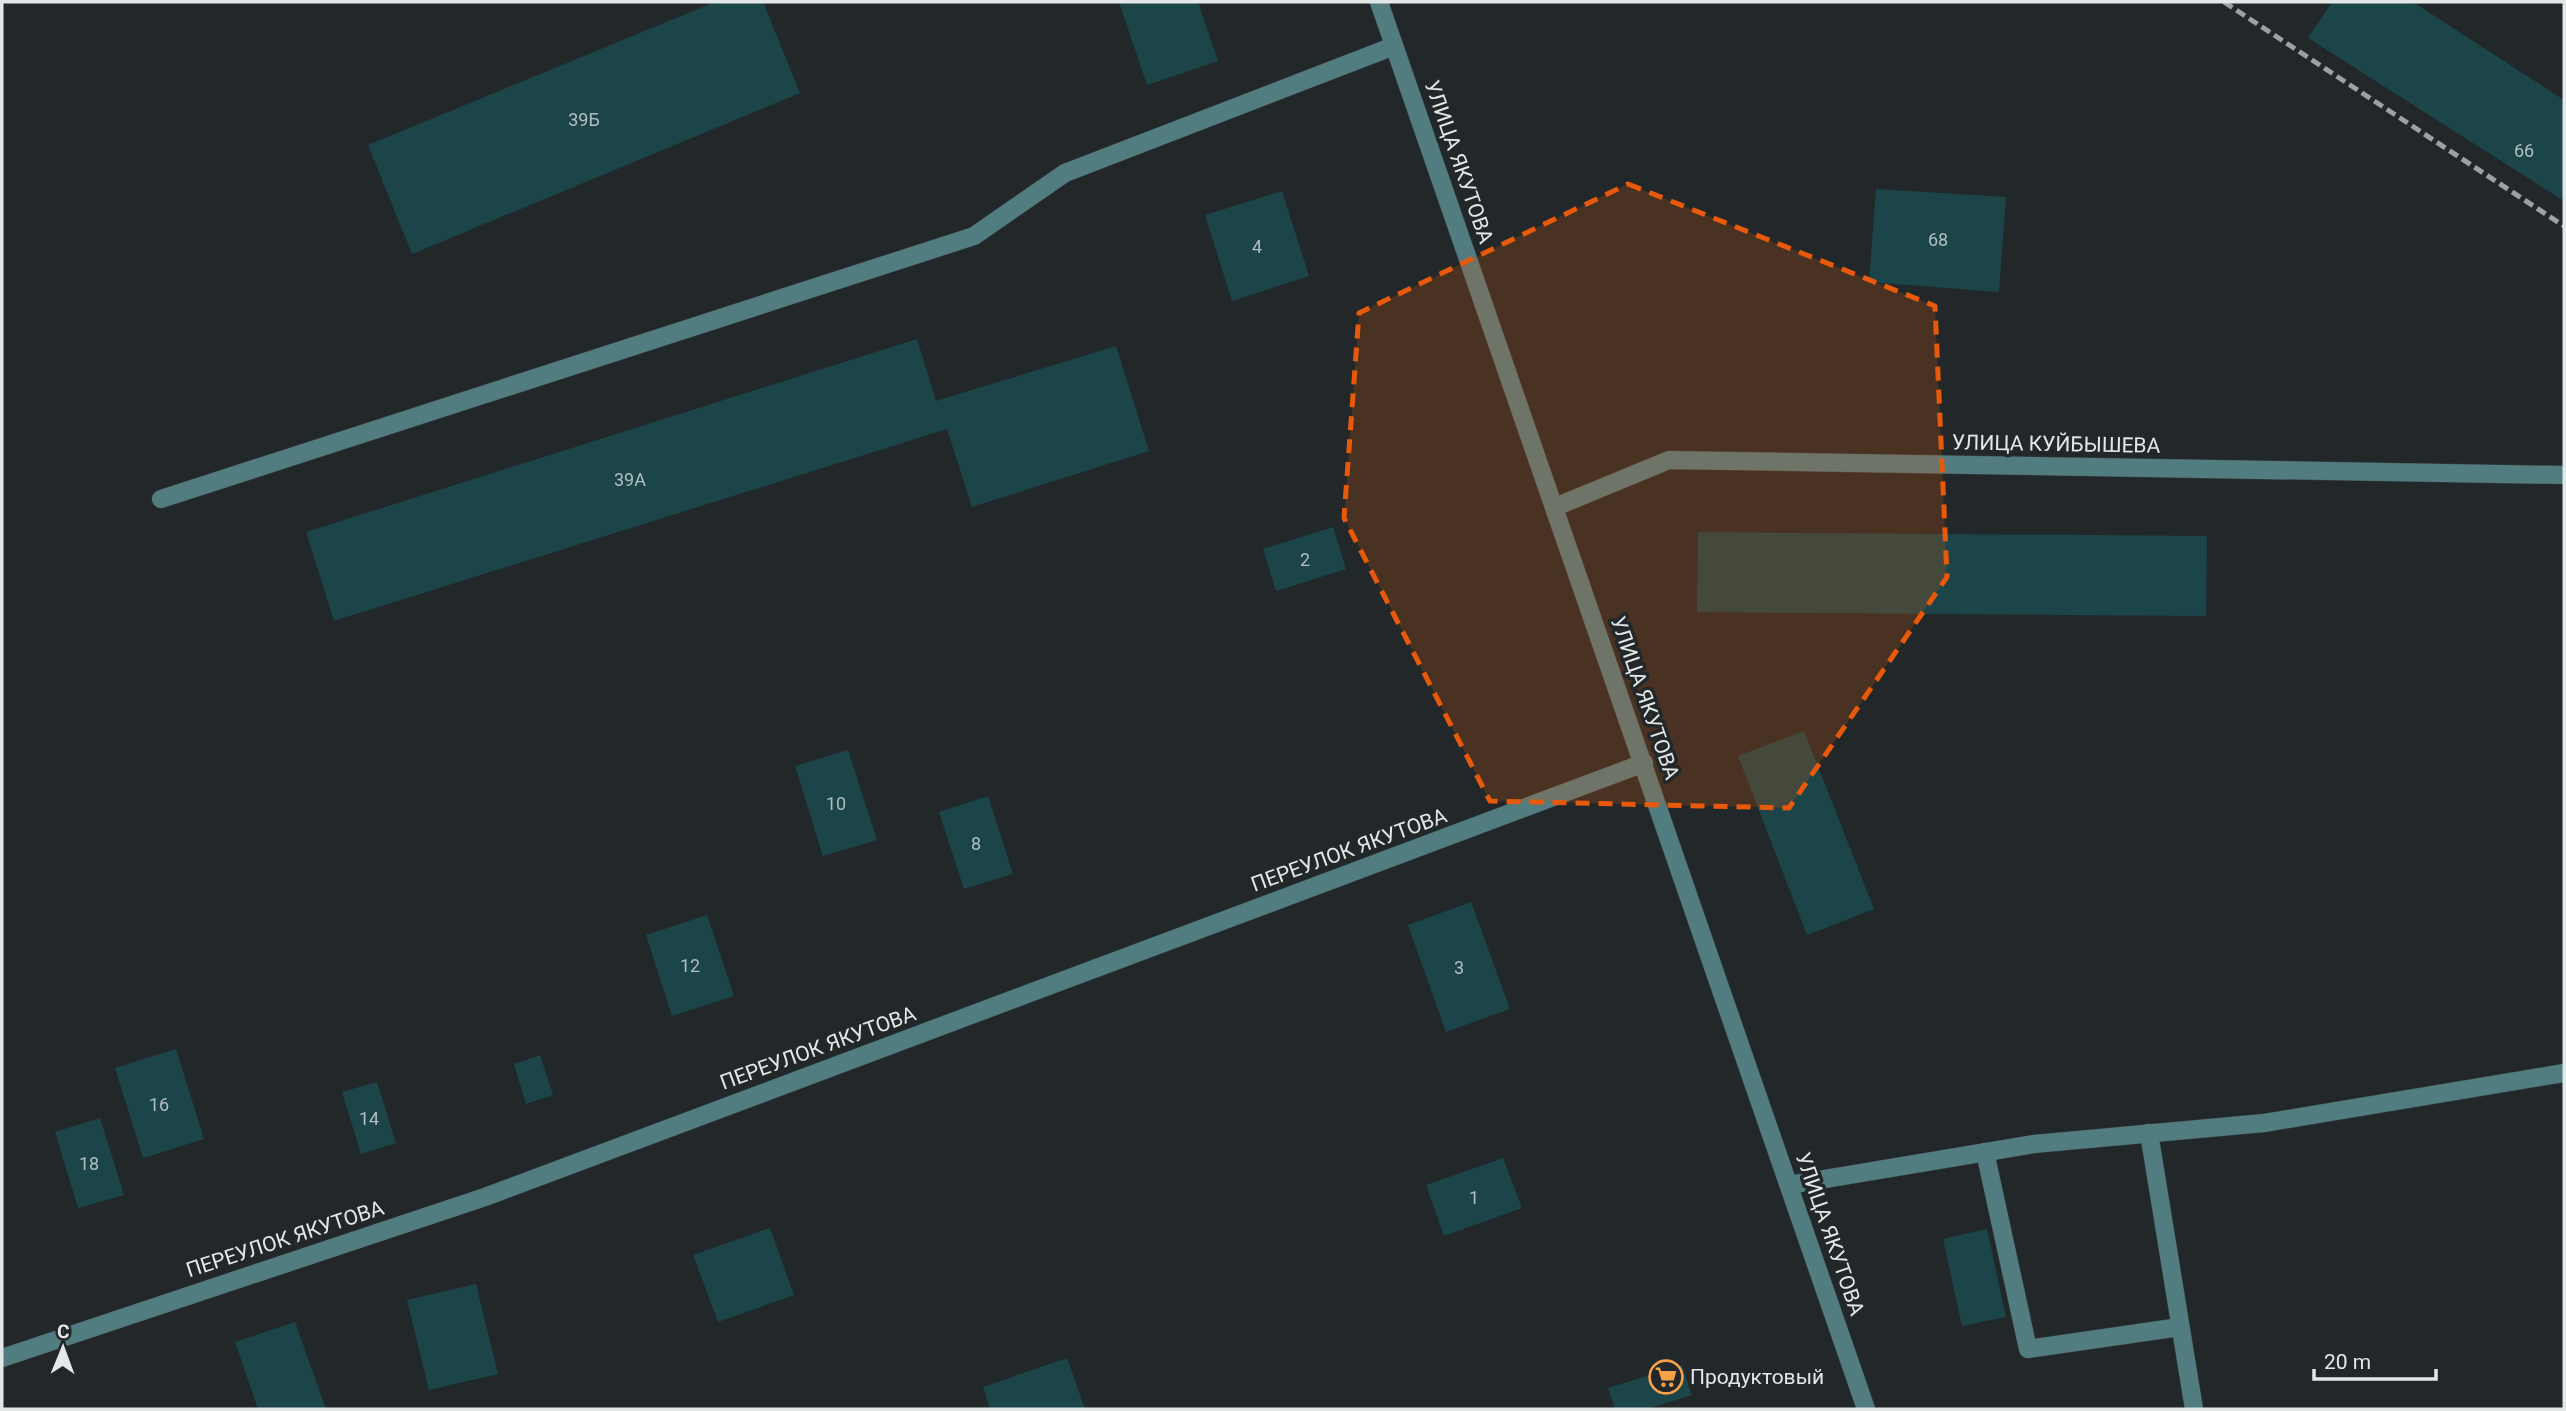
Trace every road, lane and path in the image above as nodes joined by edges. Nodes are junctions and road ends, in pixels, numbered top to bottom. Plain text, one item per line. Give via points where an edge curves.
1 (1379, 2) edge
2 (1394, 46) junction
3 (2564, 475) edge
4 (161, 499) dead end
5 (1555, 507) junction
6 (1644, 764) junction
7 (2564, 1073) edge
8 (2149, 1133) junction
9 (1985, 1152) junction
10 (1789, 1185) junction
11 (2180, 1327) junction
12 (2, 1358) edge
13 (1864, 1409) edge
14 (2194, 1409) edge

1 - 2 street, УЛИЦА ЯКУТОВА
2 - 4 street via 1065,173 974,236
2 - 5 street, УЛИЦА ЯКУТОВА
3 - 5 street, УЛИЦА КУЙБЫШЕВА via 1669,460
5 - 6 street, УЛИЦА ЯКУТОВА
6 - 10 street, УЛИЦА ЯКУТОВА
6 - 12 street, ПЕРЕУЛОК ЯКУТОВА via 485,1197
7 - 8 street via 2264,1123
8 - 9 street
8 - 11 street
9 - 10 street
9 - 11 street via 2028,1349
10 - 13 street, УЛИЦА ЯКУТОВА
11 - 14 street

